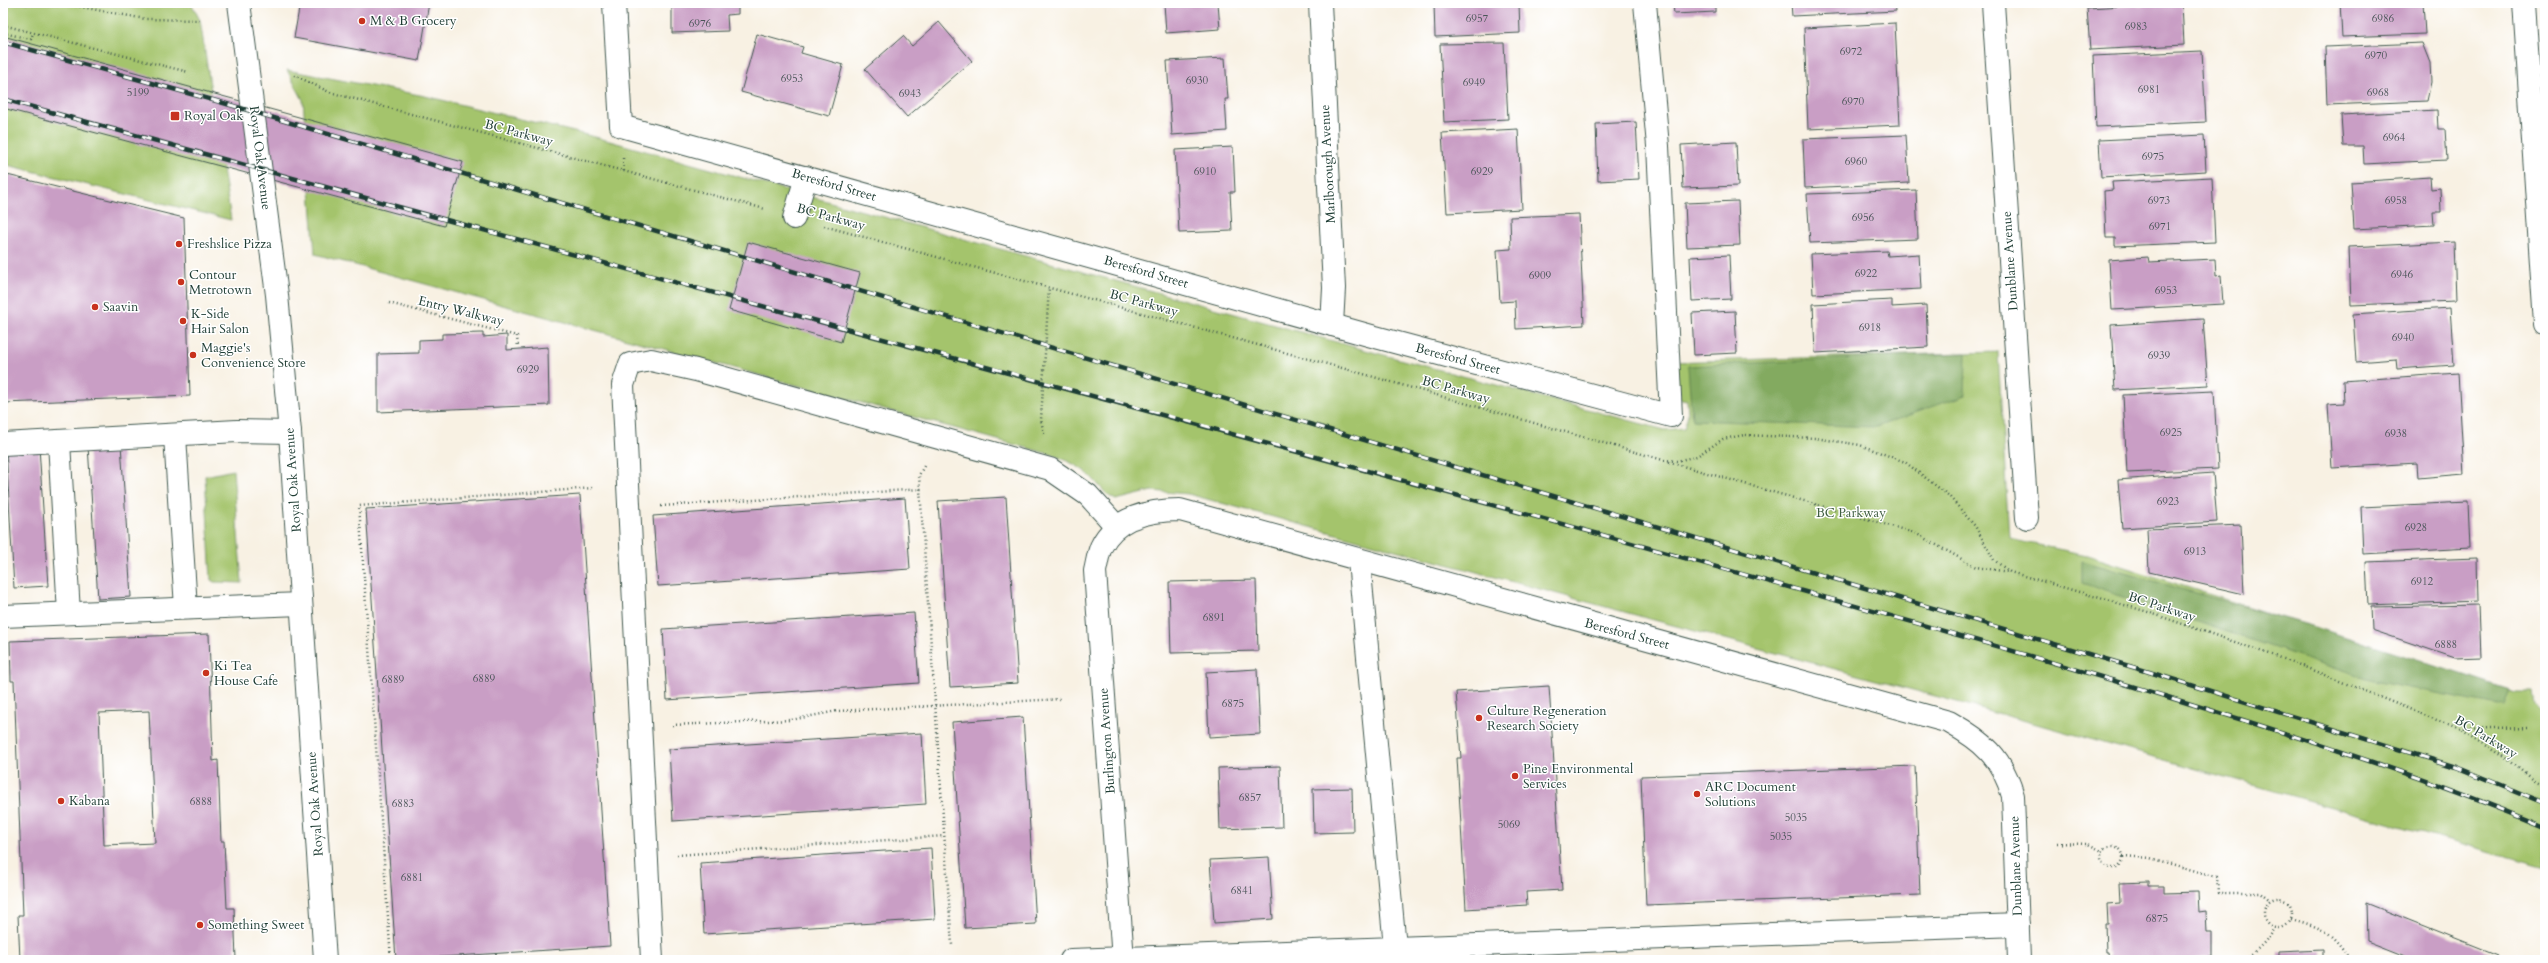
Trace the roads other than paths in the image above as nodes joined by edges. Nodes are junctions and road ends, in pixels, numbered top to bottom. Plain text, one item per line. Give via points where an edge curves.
1 (239, 3) edge
2 (614, 3) edge
3 (1320, 3) edge
4 (1644, 3) edge
5 (1993, 3) edge
6 (2524, 3) edge
7 (806, 177) junction
8 (794, 218) road end
9 (2545, 324) edge
10 (1332, 325) junction
11 (290, 432) junction
12 (176, 436) junction
13 (59, 442) junction
14 (3, 444) edge
15 (2027, 518) dead end
16 (1116, 526) junction
17 (1359, 561) junction
18 (301, 604) junction
19 (186, 608) junction
20 (70, 613) junction
21 (3, 616) edge
22 (2006, 772) joint
23 (2018, 925) junction
24 (1395, 947) junction
25 (1123, 958) edge
26 (325, 960) edge
27 (652, 960) edge
28 (1071, 960) edge
29 (2019, 960) edge

1 - 11 street, Royal Oak Avenue via 277,295
2 - 7 street, Beresford Street via 621,126
3 - 10 street, Marlborough Avenue via 1334,288
4 - 10 street, Beresford Street via 1658,146 1671,416
5 - 15 street, Dunblane Avenue
6 - 9 street
7 - 8 street
7 - 10 street, Beresford Street
11 - 12 street via 237,431
11 - 18 street, Royal Oak Avenue
12 - 13 street
12 - 19 street
13 - 14 street
13 - 20 street
16 - 17 street, Beresford Street via 1140,515 1160,510 1180,510
16 - 25 street, Burlington Avenue via 1101,547 1095,571
16 - 27 street via 1088,495 1050,469 696,370 651,360 630,364 623,385
17 - 22 street, Beresford Street via 1949,722 1975,737 1992,753
17 - 24 street
18 - 19 street
18 - 26 street, Royal Oak Avenue
19 - 20 street
20 - 21 street
22 - 23 street, Dunblane Avenue via 2013,796
23 - 24 street
23 - 29 street, Dunblane Avenue
24 - 25 street
25 - 28 street

